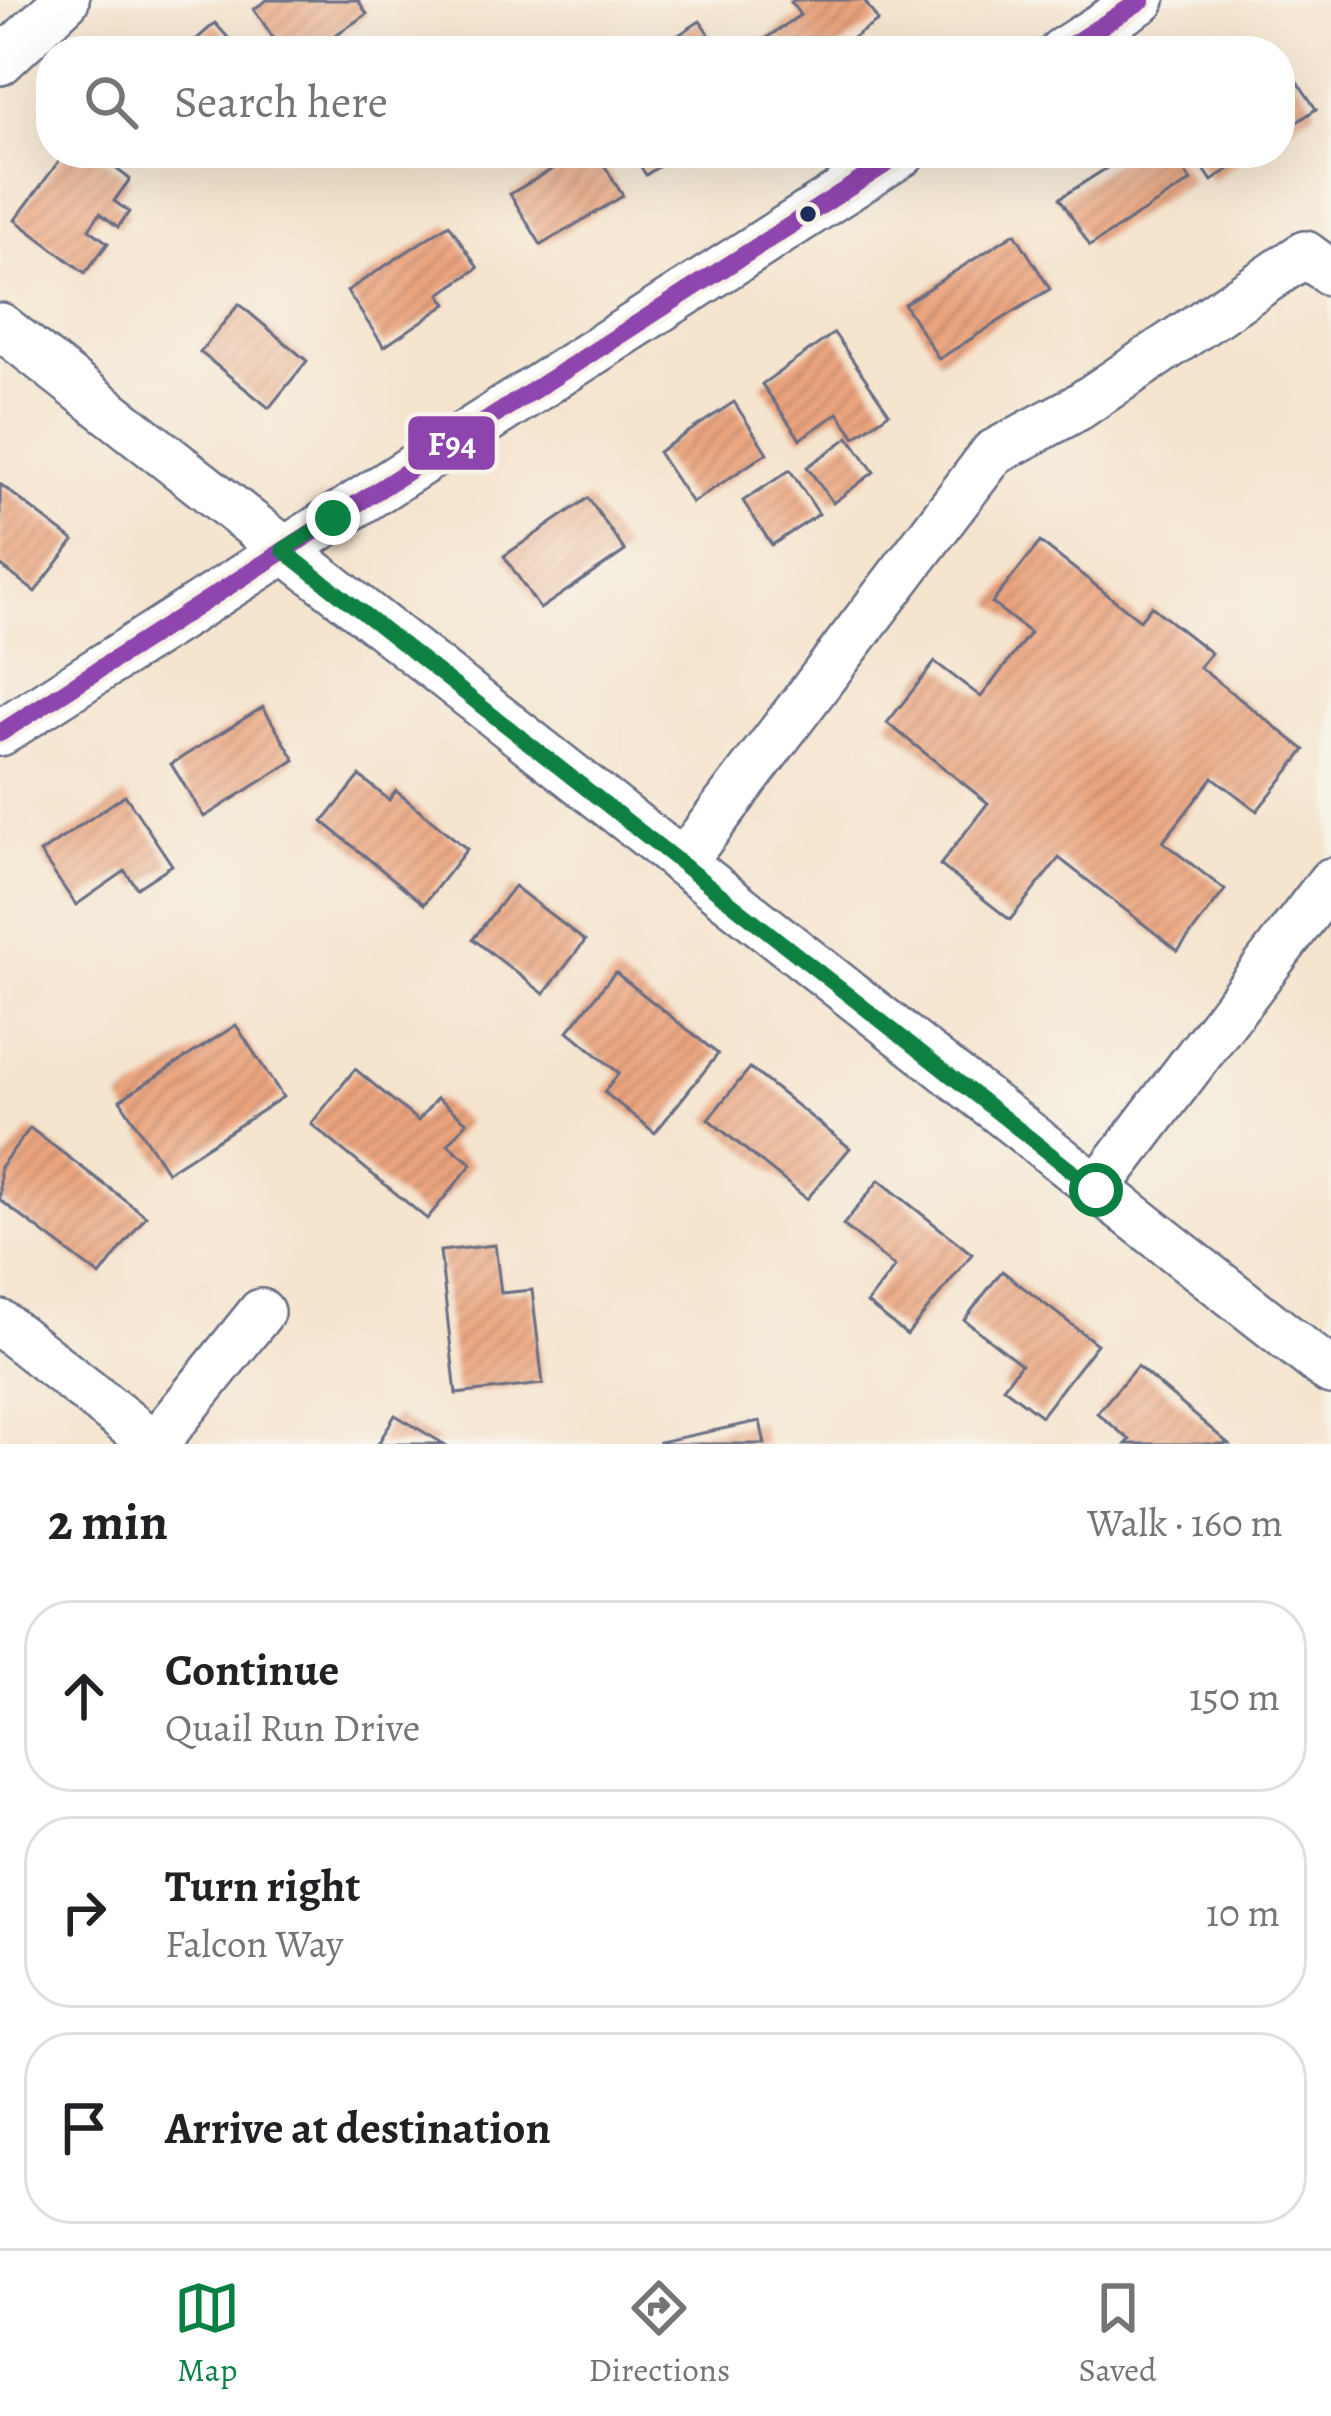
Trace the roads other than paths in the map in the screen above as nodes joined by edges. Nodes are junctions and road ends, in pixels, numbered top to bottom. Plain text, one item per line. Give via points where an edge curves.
1 (66, 0) edge
2 (1142, 0) edge
3 (1086, 36) edge
4 (0, 62) edge
5 (880, 168) edge
6 (1331, 273) edge
7 (0, 326) edge
8 (283, 550) junction
9 (0, 733) edge
10 (682, 863) junction
11 (1331, 881) edge
12 (1096, 1190) junction
13 (261, 1312) dead end
14 (0, 1322) edge
15 (1331, 1372) edge
16 (155, 1444) edge

1 - 4 street
2 - 3 street
5 - 8 street
6 - 10 street via 1305,254 1077,408 993,453
7 - 8 street
8 - 9 street
8 - 10 street
10 - 12 street
11 - 12 street
12 - 15 street
13 - 16 street
14 - 16 street

